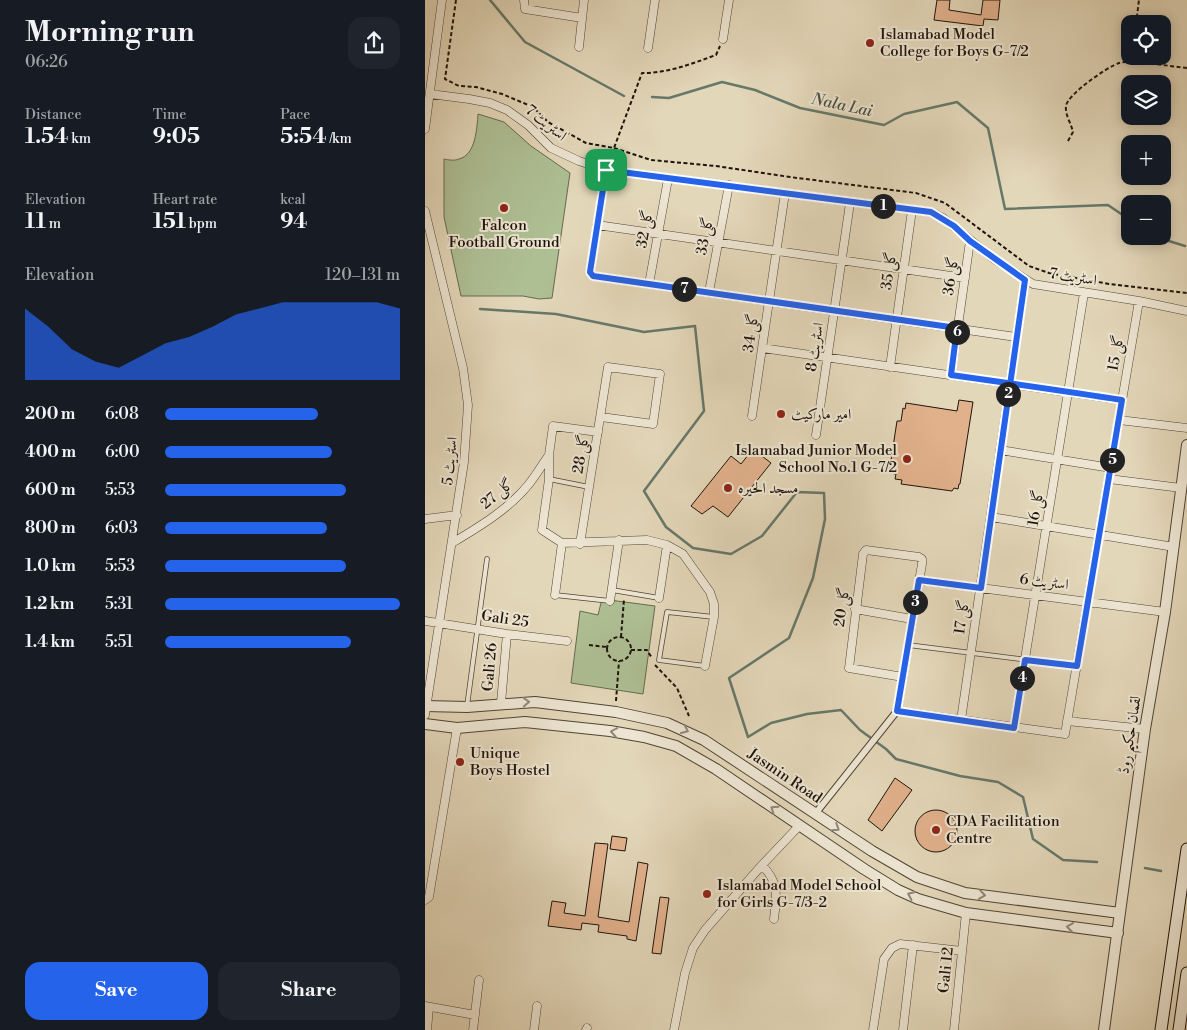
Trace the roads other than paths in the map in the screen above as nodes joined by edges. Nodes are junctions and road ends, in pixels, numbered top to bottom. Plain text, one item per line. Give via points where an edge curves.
1 (442, 0) edge
2 (524, 0) edge
3 (584, 0) edge
4 (655, 0) edge
5 (729, 0) edge
6 (582, 18) junction
7 (723, 39) road end
8 (579, 47) dead end
9 (648, 48) dead end
10 (430, 94) junction
11 (425, 129) edge
12 (606, 170) junction
13 (668, 179) junction
14 (729, 185) junction
15 (785, 194) junction
16 (850, 203) junction
17 (912, 210) junction
18 (425, 211) edge
19 (597, 225) junction
20 (658, 234) junction
21 (427, 235) edge
22 (970, 241) junction
23 (718, 242) junction
24 (777, 250) junction
25 (842, 260) junction
26 (904, 269) junction
27 (965, 278) junction
28 (1025, 280) junction
29 (649, 284) junction
30 (709, 292) junction
31 (1085, 293) junction
32 (769, 301) junction
33 (1139, 301) junction
34 (834, 310) junction
35 (1187, 311) edge
36 (897, 320) junction
37 (957, 328) junction
38 (1016, 337) junction
39 (762, 348) junction
40 (827, 358) junction
41 (890, 366) junction
42 (951, 375) junction
43 (1010, 384) junction
44 (1068, 392) junction
45 (1122, 400) junction
46 (752, 416) dead end
47 (601, 417) junction
48 (1119, 420) junction
49 (1187, 428) edge
50 (598, 432) junction
51 (816, 435) dead end
52 (1187, 445) edge
53 (1000, 450) junction
54 (549, 456) junction
55 (1058, 459) junction
56 (1111, 468) junction
57 (549, 479) junction
58 (1109, 479) junction
59 (589, 487) junction
60 (1181, 488) junction
61 (457, 515) junction
62 (991, 517) junction
63 (425, 520) edge
64 (1047, 526) junction
65 (1099, 535) junction
66 (619, 540) junction
67 (452, 543) junction
68 (562, 543) junction
69 (580, 544) junction
70 (667, 545) junction
71 (1174, 547) junction
72 (487, 559) dead end
73 (919, 580) junction
74 (981, 588) junction
75 (612, 590) junction
76 (555, 595) joint
77 (1036, 595) junction
78 (659, 598) joint
79 (610, 601) joint
80 (1088, 601) junction
81 (855, 609) junction
82 (1165, 612) junction
83 (714, 617) junction
84 (912, 618) junction
85 (425, 621) edge
86 (440, 624) junction
87 (477, 629) junction
88 (507, 634) junction
89 (567, 641) dead end
90 (908, 645) junction
91 (971, 653) junction
92 (1025, 660) junction
93 (705, 666) joint
94 (1077, 666) junction
95 (903, 677) junction
96 (501, 703) junction
97 (467, 707) junction
98 (426, 709) edge
99 (897, 711) junction
100 (961, 720) junction
101 (1067, 721) junction
102 (425, 724) edge
103 (457, 728) junction
104 (1014, 728) junction
105 (1145, 729) junction
106 (815, 814) junction
107 (799, 826) junction
108 (1187, 849) edge
109 (762, 865) junction
110 (965, 893) junction
111 (427, 898) edge
112 (963, 912) junction
113 (1120, 913) junction
114 (774, 918) dead end
115 (1118, 933) junction
116 (913, 945) junction
117 (962, 951) junction
118 (1186, 977) edge
119 (479, 980) dead end
120 (1169, 980) junction
121 (537, 1006) dead end
122 (427, 1007) edge
123 (475, 1015) junction
124 (427, 1030) edge
125 (473, 1030) edge
126 (533, 1030) edge
127 (674, 1030) edge
128 (873, 1030) edge
129 (903, 1030) edge
130 (954, 1030) edge
131 (1104, 1030) edge
132 (1161, 1030) edge
133 (1179, 1030) edge

1 - 10 street
2 - 6 street via 525,9
3 - 6 street
4 - 9 street
5 - 7 street
6 - 8 street
10 - 11 street
10 - 12 street, اسٹریٹ 7 via 490,103 507,110 551,148
12 - 13 street, اسٹریٹ 7
12 - 19 street
13 - 14 street, اسٹریٹ 7
13 - 20 street, گلی 32
14 - 15 street, اسٹریٹ 7
14 - 23 street, گلی 33
15 - 16 street, اسٹریٹ 7
15 - 24 street, گلی 34
16 - 17 street, اسٹریٹ 7
16 - 25 street, اسٹریٹ 8
17 - 22 street, اسٹریٹ 7 via 931,212 943,218
17 - 26 street, گلی 35
18 - 21 street, اسٹریٹ 5
19 - 20 street
19 - 29 street via 591,274
20 - 23 street
20 - 29 street, گلی 32
21 - 61 street, اسٹریٹ 5 via 443,282 466,385 465,462
22 - 27 street, گلی 36
22 - 28 street, اسٹریٹ 7
23 - 24 street
23 - 30 street, گلی 33
24 - 25 street
24 - 32 street, گلی 34
25 - 26 street
25 - 34 street, اسٹریٹ 8
26 - 27 street
26 - 36 street, گلی 35
27 - 37 street, گلی 36
28 - 31 street, اسٹریٹ 7
28 - 38 street, گلی 17
29 - 30 street
30 - 32 street
31 - 33 street, اسٹریٹ 7
31 - 44 street, گلی 16
32 - 34 street
32 - 39 street, گلی 34
33 - 35 street, اسٹریٹ 7
33 - 45 street, گلی 15
34 - 36 street
34 - 40 street, اسٹریٹ 8
36 - 37 street
36 - 41 street, گلی 35
37 - 38 street
37 - 42 street, گلی 36
38 - 43 street, گلی 17
39 - 40 street
39 - 46 street, گلی 34
40 - 41 street
40 - 51 street, اسٹریٹ 8
41 - 42 street
42 - 43 street
43 - 44 street
43 - 53 street, گلی 17
44 - 45 street
44 - 55 street, گلی 16
45 - 48 street, گلی 15
47 - 47 street, گلی 28 via 608,368 660,374 653,424
47 - 50 street, گلی 28
48 - 49 street
48 - 56 street, گلی 15
50 - 54 street, گلی 27 via 553,426
50 - 59 street, گلی 28
52 - 60 street, لقمان حکیم روڈ
53 - 55 street
53 - 62 street, گلی 17
54 - 57 street, گلی 27
54 - 67 street, گلی 27 via 515,499
55 - 56 street
55 - 64 street, گلی 16
56 - 58 street, گلی 15
57 - 59 lane
57 - 68 street, گلی 27 via 542,530
58 - 60 street
58 - 65 street, گلی 15
59 - 69 street, گلی 28
60 - 71 street, لقمان حکیم روڈ
61 - 63 street
61 - 67 street, اسٹریٹ 5
62 - 64 street
62 - 74 street, گلی 17
64 - 65 street
64 - 77 street, گلی 16
65 - 71 street
65 - 80 street, گلی 15
66 - 69 street
66 - 70 street via 647,540
66 - 75 street
67 - 86 street, اسٹریٹ 5
68 - 69 street
68 - 76 street
70 - 78 street
70 - 83 street via 683,554 710,592
71 - 82 street, لقمان حکیم روڈ
72 - 87 lane
73 - 74 street, اسٹریٹ 6
73 - 81 street, گلی 20 via 922,559 919,557 866,550
73 - 84 street
74 - 77 street, اسٹریٹ 6
74 - 91 street, گلی 17
75 - 78 lane
75 - 79 street
76 - 79 lane
77 - 80 street, اسٹریٹ 6
77 - 92 street, گلی 16
80 - 82 street, اسٹریٹ 6
80 - 94 street, گلی 15
81 - 84 street
81 - 95 street, گلی 20 via 849,668
82 - 105 street, لقمان حکیم روڈ
83 - 93 street
83 - 93 lane via 667,612 659,660
84 - 90 street
85 - 86 street, Gali 25
86 - 87 street, Gali 25
86 - 98 street, اسٹریٹ 5
87 - 88 street, Gali 25
87 - 97 lane
88 - 89 street, Gali 25
88 - 96 street, Gali 26
90 - 91 lane
90 - 95 street
91 - 92 lane
91 - 100 street, گلی 17
92 - 94 lane
92 - 104 street, گلی 16
94 - 101 street, گلی 15
95 - 99 street
96 - 97 street, Jasmin Road
96 -> 106 street, Jasmin Road via 556,704 667,723 704,740
97 - 98 street, Jasmin Road
99 - 100 street
99 - 106 street
100 - 104 street
101 - 104 street, گلی 15 via 1065,734
101 - 105 street
102 - 103 street
107 -> 103 street via 716,769 676,746 610,731 544,723 501,722
103 - 111 street
105 - 113 street, لقمان حکیم روڈ
106 -> 110 street, Jasmin Road via 896,867
107 - 109 street
112 -> 107 street via 898,890
108 - 120 main road
109 - 114 street via 772,876 775,889
109 - 127 street via 693,948
110 - 112 street
110 -> 113 street, Jasmin Road
115 -> 112 street
112 - 117 street, Gali 12
113 - 115 street, لقمان حکیم روڈ
115 - 131 street, لقمان حکیم روڈ
116 - 117 street
116 - 128 street via 900,944 891,948 884,960
116 - 129 street
117 - 130 street, Gali 12
118 - 120 main road
118 - 133 main road
119 - 123 street
120 - 132 main road
121 - 126 street
122 - 123 street
122 - 124 street
123 - 125 street

